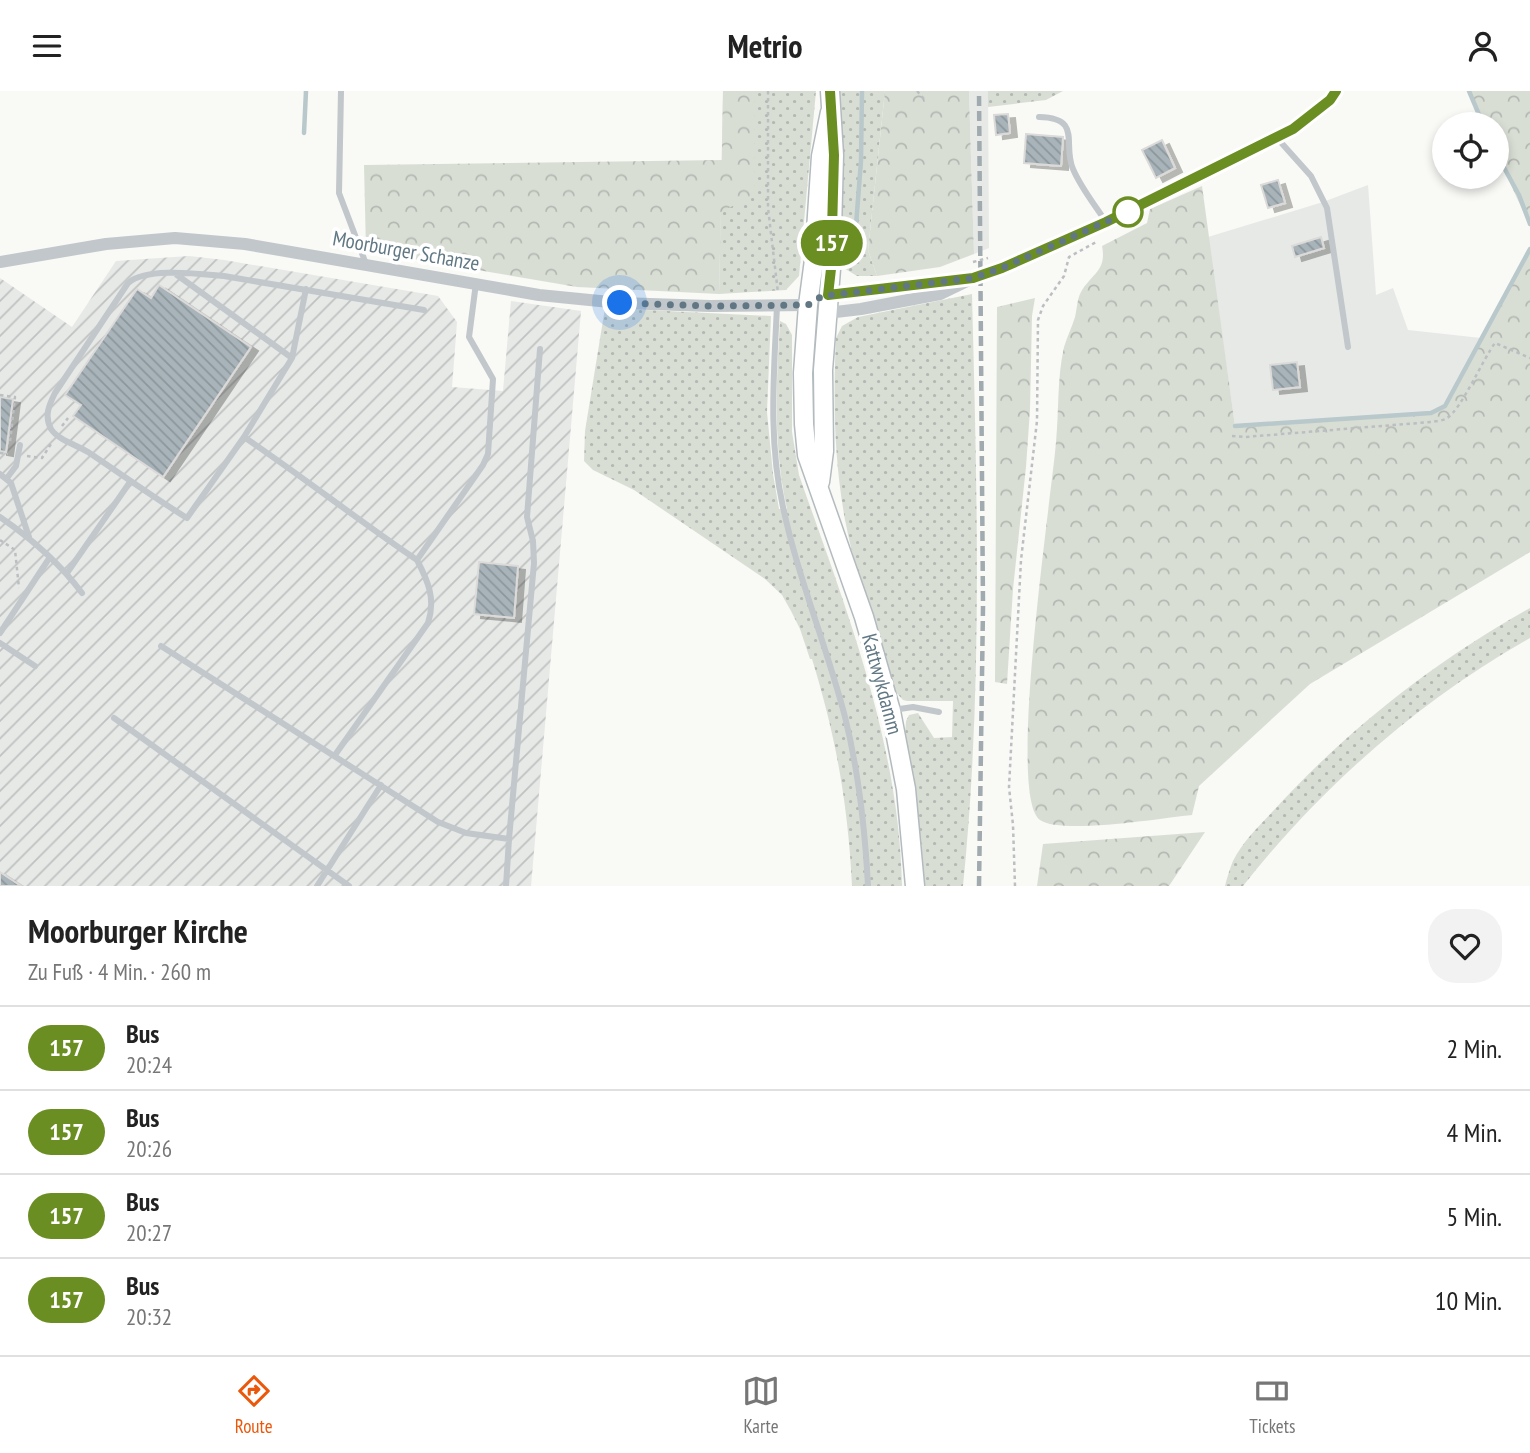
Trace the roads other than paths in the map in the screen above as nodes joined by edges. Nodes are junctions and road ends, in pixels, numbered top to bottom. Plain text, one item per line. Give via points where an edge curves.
1 (341, 91) edge
2 (830, 91) edge
3 (1336, 91) edge
4 (830, 111) junction
5 (1039, 117) dead end
6 (1277, 138) junction
7 (1106, 222) junction
8 (0, 262) edge
9 (366, 264) junction
10 (176, 274) junction
11 (973, 278) junction
12 (476, 282) junction
13 (306, 289) junction
14 (828, 304) junction
15 (808, 305) junction
16 (777, 306) junction
17 (424, 310) dead end
18 (1348, 347) dead end
19 (540, 349) dead end
20 (292, 358) junction
21 (244, 437) junction
22 (20, 445) dead end
23 (3, 476) edge
24 (130, 482) junction
25 (820, 488) junction
26 (0, 517) edge
27 (29, 537) junction
28 (50, 557) junction
29 (417, 560) junction
30 (67, 573) junction
31 (82, 593) dead end
32 (1, 630) edge
33 (0, 643) edge
34 (161, 646) dead end
35 (36, 666) dead end
36 (891, 711) junction
37 (939, 712) dead end
38 (114, 718) dead end
39 (335, 755) junction
40 (382, 785) junction
41 (509, 839) junction
42 (326, 870) junction
43 (317, 886) edge
44 (349, 886) edge
45 (506, 886) edge
46 (868, 886) edge
47 (915, 886) edge

1 - 9 lane via 339,193
2 - 4 main road
3 - 6 street via 1312,116
4 - 14 main road, Kattwykdamm via 834,155
4 - 15 main road, Kattwykdamm via 821,156
5 - 7 lane via 1056,119 1065,127 1072,167
6 - 7 street
6 - 18 lane via 1311,176 1327,208
7 - 11 street, bridge
8 - 9 street, Moorburger Schanze via 175,238
9 - 12 street, Moorburger Schanze
10 - 13 lane via 224,276
10 - 20 lane
10 - 24 lane via 137,277 128,283 48,407 49,422 57,435
11 - 14 street
11 - 14 street via 940,294 861,309
12 - 16 street, Moorburger Schanze via 539,295 620,303
12 - 29 lane via 469,337 493,379 488,454
13 - 17 lane
13 - 20 lane
14 - 15 main road via 817,311
14 - 25 main road, Kattwykdamm
15 - 16 street, Moorburger Schanze
15 - 25 main road, Kattwykdamm via 804,424 807,456
16 - 46 lane via 772,412 775,458 792,541 859,782
19 - 41 lane via 527,517 534,563
20 - 21 lane
21 - 24 lane via 187,518
21 - 29 lane
22 - 23 lane via 14,470
23 - 27 lane via 18,501
24 - 30 lane
25 - 36 main road, Kattwykdamm
26 - 27 lane
27 - 28 lane
28 - 30 lane
28 - 32 lane
29 - 39 lane via 432,597 428,623
30 - 31 lane
33 - 35 lane
34 - 39 lane
36 - 37 lane via 914,707
36 - 47 main road, Kattwykdamm via 906,789
38 - 42 lane
39 - 40 lane
40 - 41 lane via 452,828
40 - 42 lane
41 - 45 lane
42 - 43 lane
42 - 44 lane

